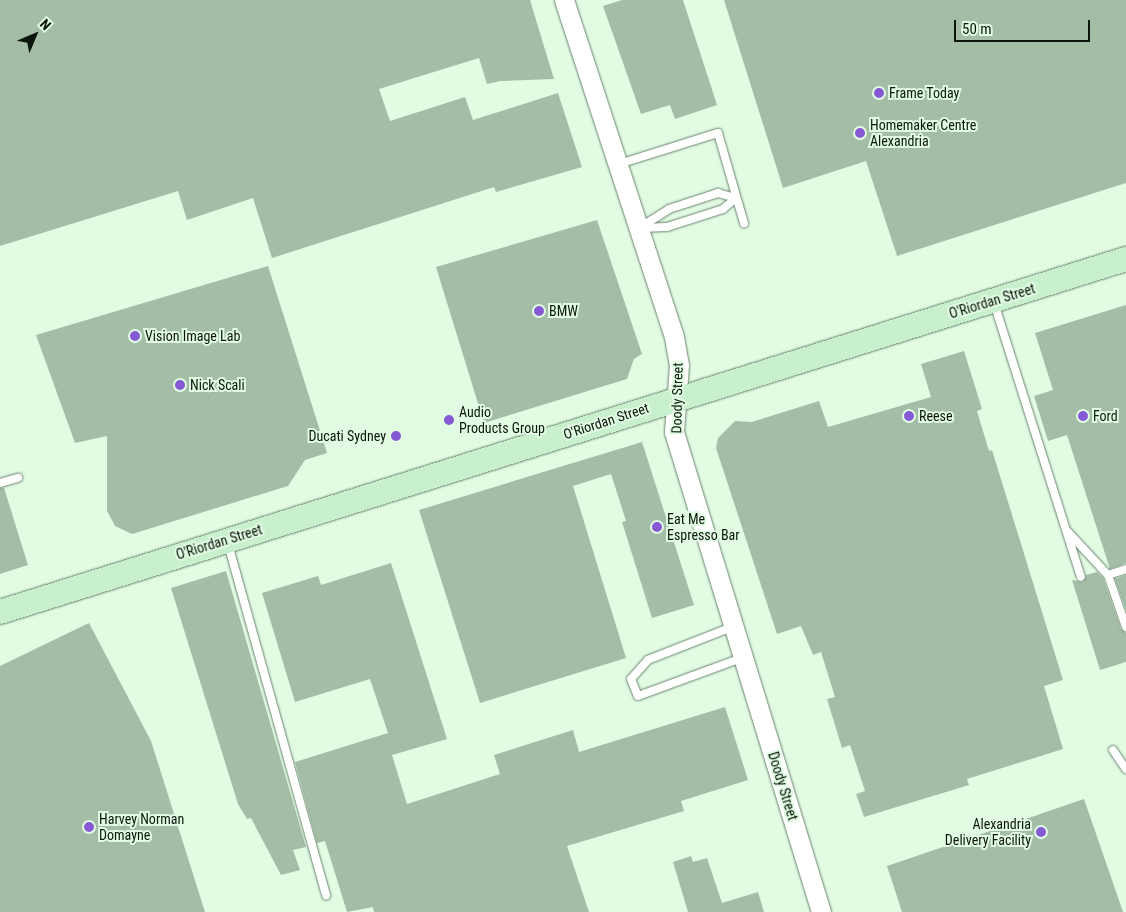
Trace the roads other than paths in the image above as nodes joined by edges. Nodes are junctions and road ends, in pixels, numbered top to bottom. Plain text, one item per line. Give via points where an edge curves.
1 (564, 0) edge
2 (617, 165) junction
3 (736, 198) junction
4 (744, 223) dead end
5 (639, 228) junction
6 (1126, 259) edge
7 (994, 301) junction
8 (676, 399) junction
9 (18, 478) dead end
10 (0, 483) edge
11 (1066, 530) junction
12 (227, 540) junction
13 (1126, 569) edge
14 (1108, 575) junction
15 (1081, 577) dead end
16 (0, 612) edge
17 (734, 626) junction
18 (1126, 627) edge
19 (744, 658) junction
20 (1113, 750) dead end
21 (1126, 769) edge
22 (326, 896) dead end
23 (821, 912) edge

1 - 2 street, Doody Street
2 - 3 lane via 718,133
2 - 5 street, Doody Street
3 - 4 lane
3 - 5 lane via 723,210 667,228
3 - 5 lane via 718,193 669,209
5 - 8 street, Doody Street via 674,337 679,365
6 - 7 main road, O'Riordan Street
7 - 8 main road, O'Riordan Street
7 - 11 lane
8 - 12 main road, O'Riordan Street
8 - 17 street, Doody Street via 674,432
9 - 10 lane
11 - 14 lane
11 - 15 lane
12 - 16 main road, O'Riordan Street
12 - 22 lane
13 - 14 lane
14 - 18 lane
17 - 19 street, Doody Street
17 - 19 lane via 648,660 631,679 638,696
19 - 23 street, Doody Street
20 - 21 lane

